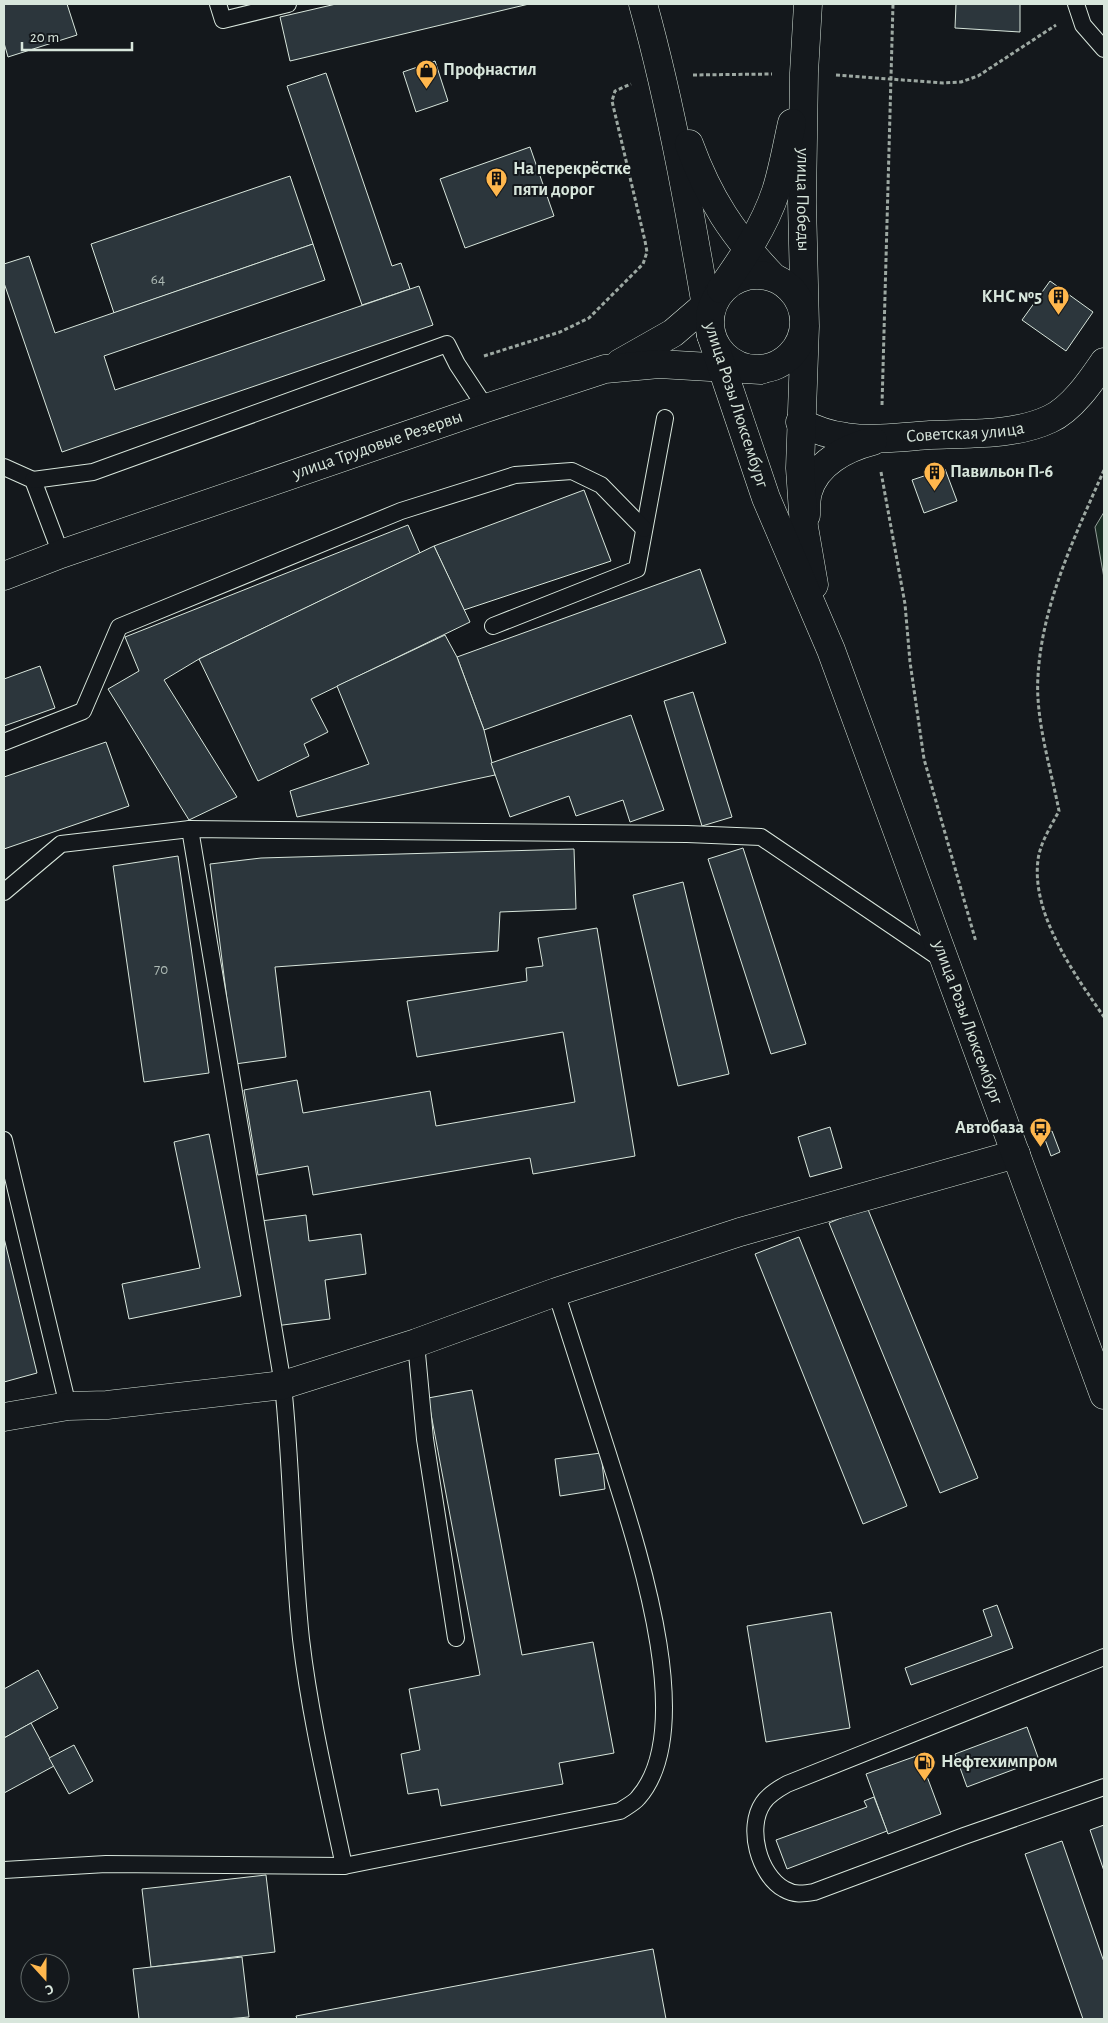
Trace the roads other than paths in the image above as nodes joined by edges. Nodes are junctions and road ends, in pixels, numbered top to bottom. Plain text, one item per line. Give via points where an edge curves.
1 (218, 4) edge
2 (288, 4) edge
3 (642, 4) edge
4 (808, 4) edge
5 (1077, 8) edge
6 (1104, 50) edge
7 (804, 73) junction
8 (663, 75) junction
9 (748, 250) junction
10 (773, 278) junction
11 (712, 300) junction
12 (805, 326) junction
13 (711, 335) junction
14 (1104, 362) edge
15 (722, 368) junction
16 (605, 369) junction
17 (762, 370) junction
18 (486, 408) junction
19 (664, 418) dead end
20 (800, 422) junction
21 (881, 438) junction
22 (4, 467) edge
23 (33, 480) junction
24 (804, 526) junction
25 (644, 529) junction
26 (60, 554) junction
27 (4, 576) edge
28 (492, 626) dead end
29 (831, 650) junction
30 (4, 742) edge
31 (190, 829) junction
32 (4, 892) edge
33 (946, 962) junction
34 (4, 1140) edge
35 (1016, 1154) junction
36 (556, 1292) junction
37 (416, 1343) junction
38 (283, 1385) junction
39 (1104, 1395) edge
40 (68, 1406) junction
41 (4, 1417) edge
42 (456, 1638) dead end
43 (1104, 1657) edge
44 (1104, 1787) edge
45 (344, 1866) junction
46 (4, 1870) edge

1 - 2 lane via 223,20
3 - 8 street, улица Розы Люксембург
4 - 7 street, улица Победы
5 - 6 lane via 1084,25
7 - 9 street, улица Победы via 776,190
7 - 12 street, улица Победы via 802,202
8 - 9 street via 710,196
8 - 11 street, улица Розы Люксембург
9 - 10 street
9 - 11 street, улица Победы
10 - 11 street via 753,275 733,281
10 - 12 street via 790,289 802,308
11 - 13 street
11 - 16 street via 673,333
12 - 17 street via 798,347 782,363
12 - 20 street, улица Розы Люксембург
13 - 15 street, улица Розы Люксембург
13 - 17 street via 721,354 739,367
14 - 21 street, Советская улица via 1069,405 1052,418 1031,426
15 - 16 street, улица Трудовые Резервы via 659,364
15 - 17 street, улица Трудовые Резервы
15 - 29 street, улица Розы Люксембург via 766,498
16 - 18 street, улица Трудовые Резервы
18 - 23 lane via 447,344 94,472
18 - 26 street, улица Трудовые Резервы
19 - 25 lane
20 - 21 street, Советская улица via 821,432 848,438
20 - 24 street, улица Розы Люксембург
21 - 24 street via 855,446 825,464 808,491
22 - 23 lane
23 - 26 lane
24 - 29 street, улица Розы Люксембург via 814,586
25 - 28 lane via 637,569
25 - 30 lane via 602,485 572,471 515,475 402,511 119,627 83,711
26 - 27 street, улица Трудовые Резервы
29 - 33 street, улица Розы Люксембург
31 - 32 lane via 61,844
31 - 33 lane via 762,837
31 - 38 lane
33 - 35 street, улица Розы Люксембург
34 - 40 lane
35 - 36 street via 740,1232
35 - 39 street, улица Розы Люксембург
36 - 37 street
36 - 45 lane via 644,1570 656,1618 664,1708 656,1764 637,1800 620,1811
37 - 38 street
37 - 42 lane via 425,1439
38 - 40 street via 107,1405
38 - 45 lane via 302,1640 314,1730
40 - 41 street
43 - 44 lane via 787,1784 762,1803 756,1824 758,1849 774,1883 800,1894 814,1892
45 - 46 lane via 106,1864

